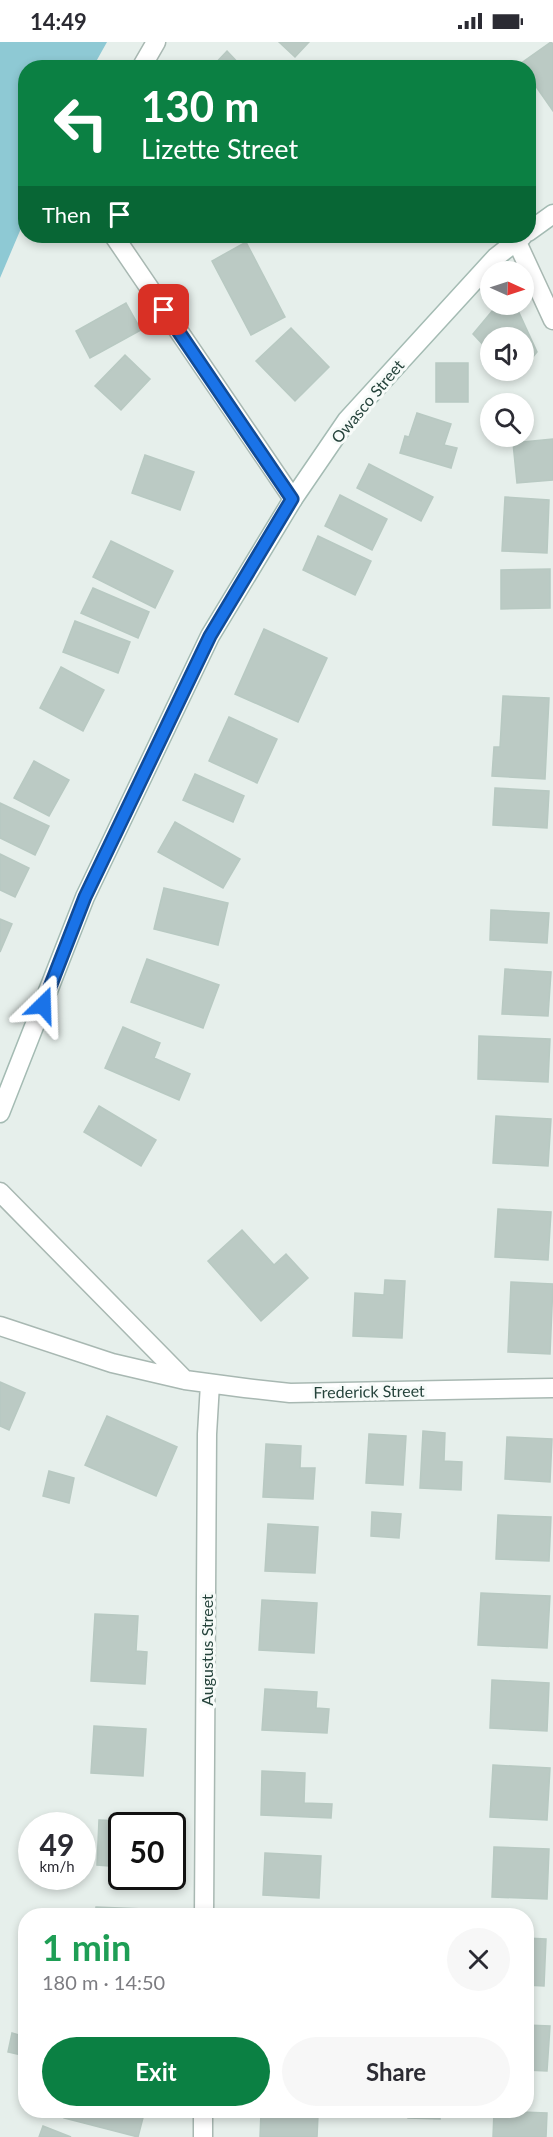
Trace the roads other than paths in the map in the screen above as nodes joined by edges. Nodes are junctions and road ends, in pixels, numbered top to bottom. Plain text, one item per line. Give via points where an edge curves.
1 (156, 42) edge
2 (146, 60) edge
3 (553, 214) edge
4 (536, 226) edge
5 (119, 243) edge
6 (513, 243) edge
7 (525, 243) edge
8 (553, 320) edge
9 (292, 499) junction
10 (0, 1113) edge
11 (0, 1192) edge
12 (0, 1326) edge
13 (185, 1380) junction
14 (210, 1384) junction
15 (553, 1388) edge
16 (204, 1908) edge
17 (203, 2118) edge
18 (203, 2137) edge

1 - 2 street
3 - 4 street, Owasco Street
5 - 9 street
6 - 9 street, Owasco Street via 496,257 347,420
7 - 8 street
9 - 10 street, Owasco Street via 210,636 130,800 85,897
11 - 13 street
12 - 13 street, Frederick Street via 112,1363
13 - 14 street, Frederick Street
14 - 15 street, Frederick Street via 291,1393
14 - 16 street, Augustus Street
17 - 18 street

